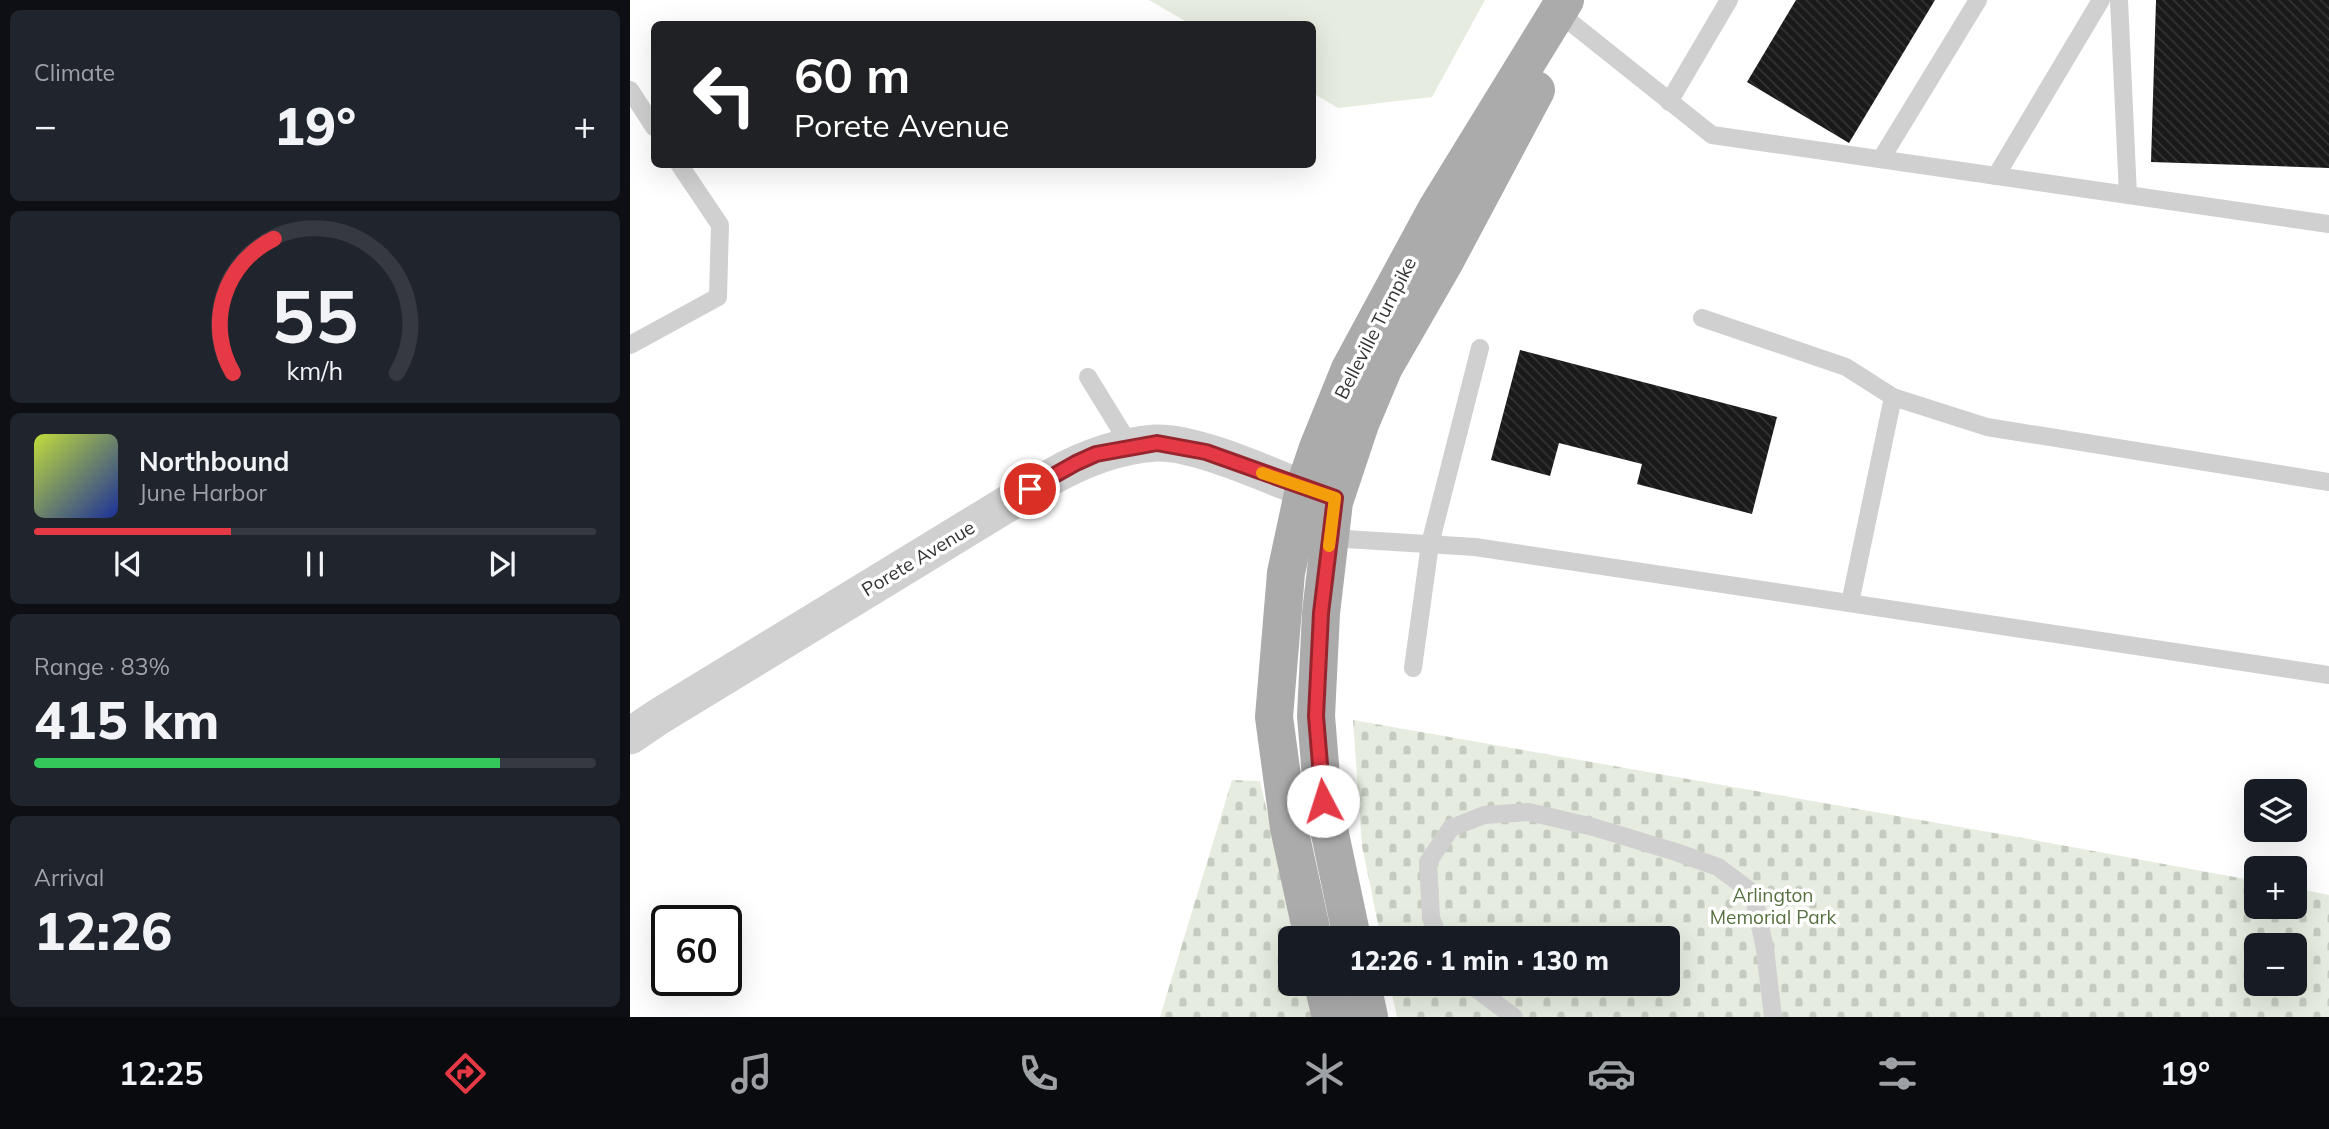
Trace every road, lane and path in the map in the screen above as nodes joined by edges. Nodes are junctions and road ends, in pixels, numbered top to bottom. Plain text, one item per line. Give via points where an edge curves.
1 (1729, 0) edge
2 (1978, 0) edge
3 (2101, 0) edge
4 (2119, 0) edge
5 (1571, 7) edge
6 (630, 90) edge
7 (1669, 102) junction
8 (651, 122) edge
9 (1881, 159) junction
10 (682, 168) edge
11 (1996, 176) junction
12 (2128, 195) junction
13 (2329, 224) edge
14 (1702, 318) dead end
15 (630, 345) edge
16 (1480, 348) dead end
17 (1088, 377) dead end
18 (1892, 397) junction
19 (1130, 447) junction
20 (2329, 482) edge
21 (1320, 494) junction
22 (1329, 538) junction
23 (1430, 544) junction
24 (1850, 603) junction
25 (1413, 668) dead end
26 (2329, 675) edge
27 (630, 736) edge
28 (1310, 926) edge
29 (1349, 926) edge
30 (1434, 926) edge
31 (1326, 996) edge
32 (1365, 996) edge
33 (1486, 996) edge
34 (1331, 1017) edge
35 (1369, 1017) edge
36 (1514, 1017) edge
37 (1773, 1017) edge

1 - 7 lane
2 - 9 lane
3 - 11 lane
4 - 12 lane
5 - 7 lane
5 - 21 main road, Belleville Turnpike via 1436,210 1350,369 1318,447
6 - 8 lane
7 - 9 lane via 1712,135
9 - 11 lane
10 - 15 lane via 720,225 718,297
11 - 12 lane
12 - 13 lane
14 - 18 lane via 1846,367
16 - 23 lane
17 - 19 lane
18 - 20 lane via 1987,427
18 - 24 lane
19 - 21 street, Porete Avenue via 1157,443 1206,452
19 - 27 street, Porete Avenue via 1096,454 1053,476
21 - 22 main road, Belleville Turnpike
21 - 28 main road, Belleville Turnpike via 1286,573 1274,717 1289,828
22 - 23 lane
22 - 29 main road, Belleville Turnpike via 1316,716 1323,801
23 - 24 lane
23 - 25 lane
24 - 26 lane
30 - 37 lane via 1428,862 1451,828 1484,814 1529,812 1554,818 1717,867 1753,892
31 - 34 main road
32 - 35 main road
33 - 36 lane

